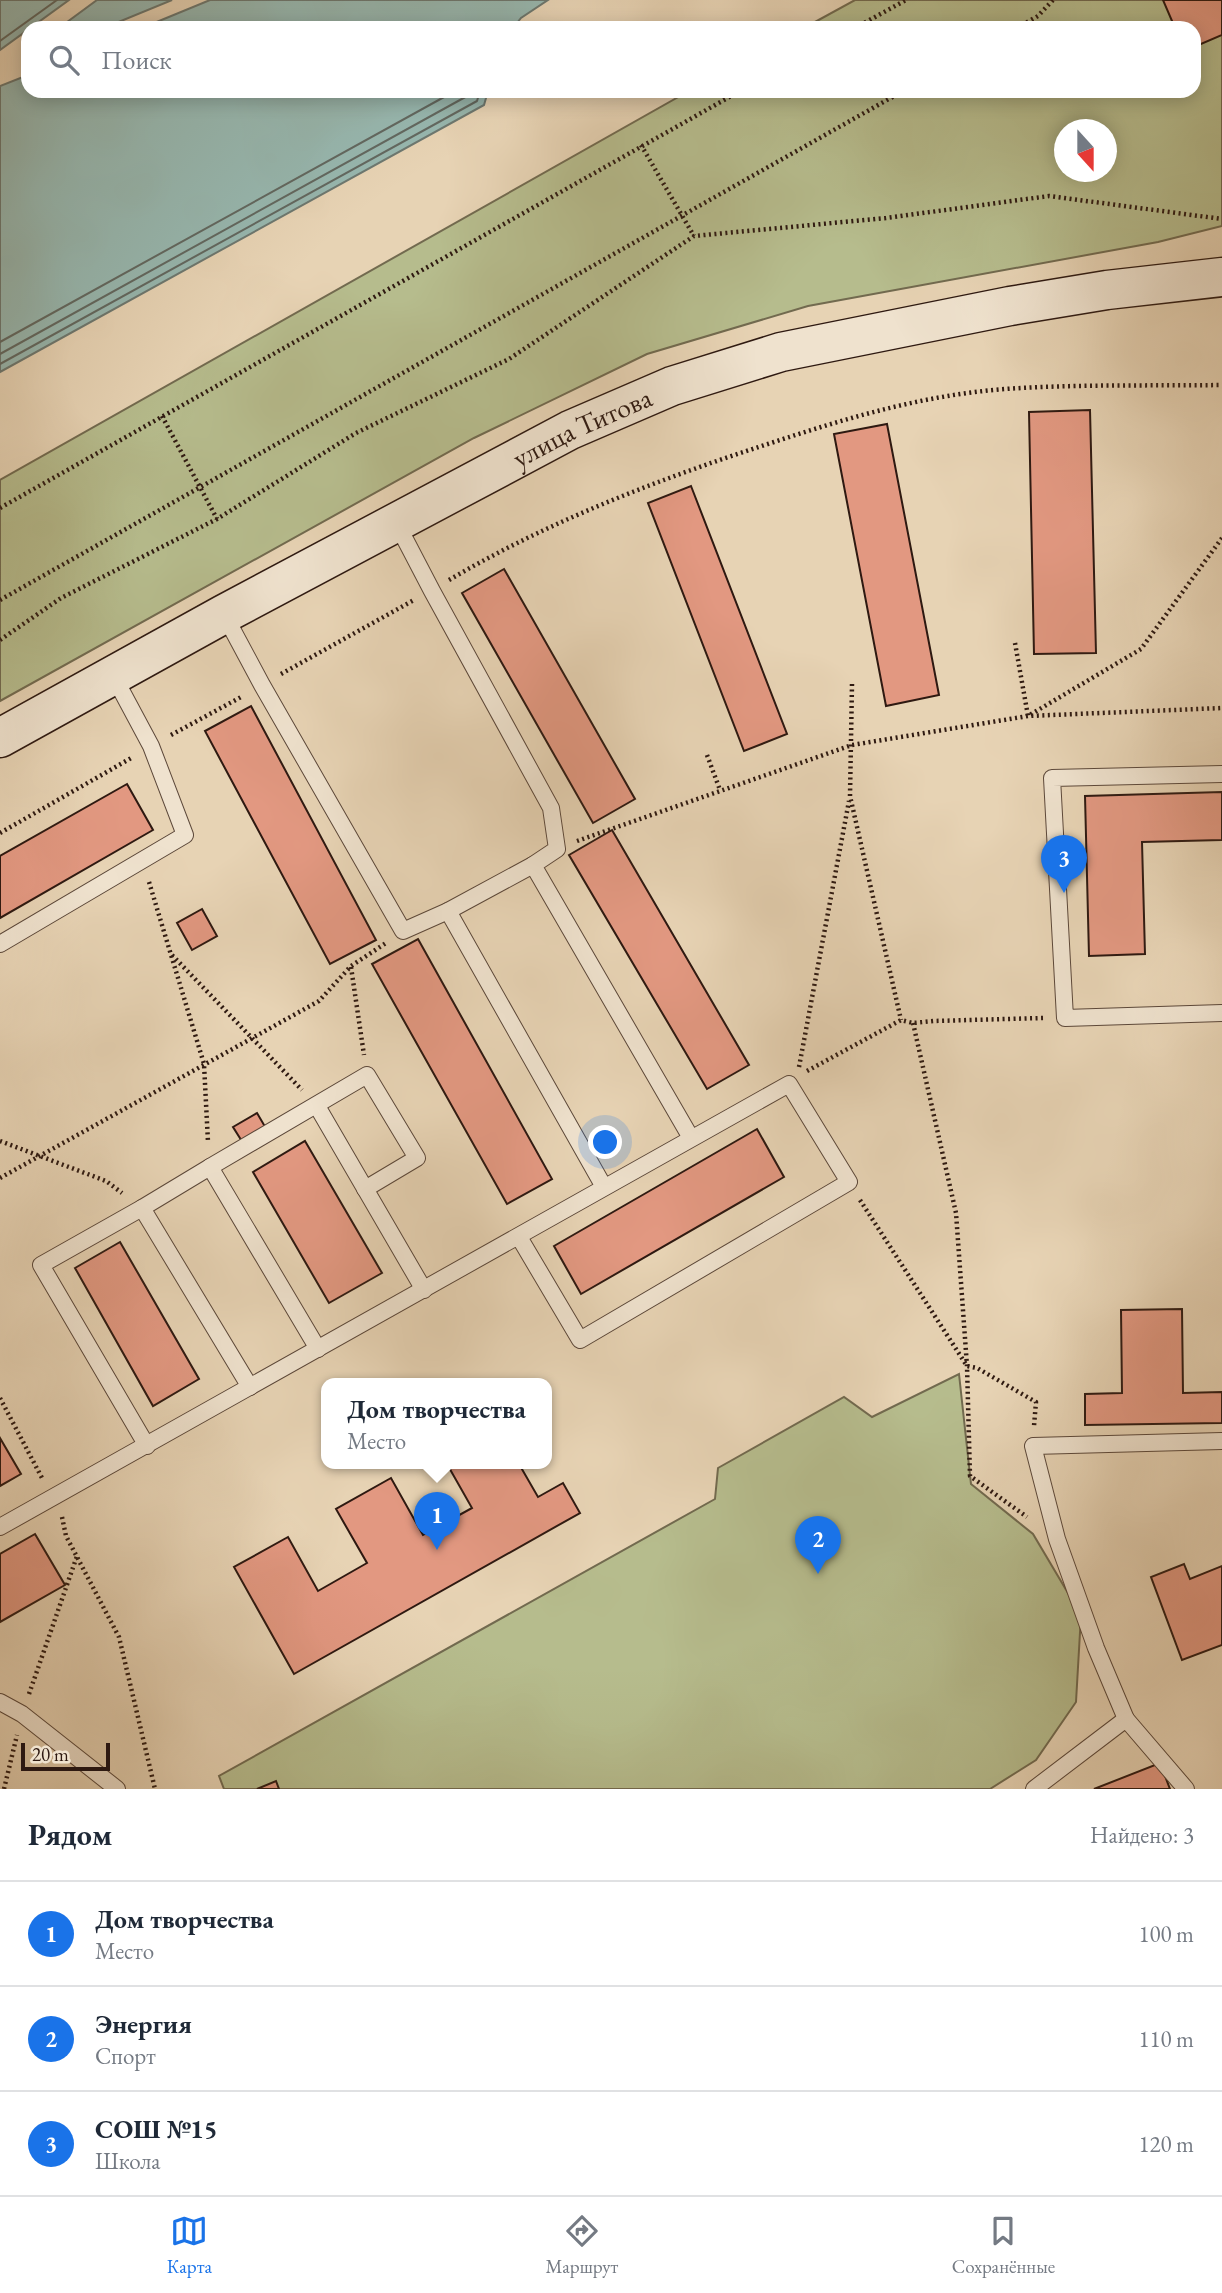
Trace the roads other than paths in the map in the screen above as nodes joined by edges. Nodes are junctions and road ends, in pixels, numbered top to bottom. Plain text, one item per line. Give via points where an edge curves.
1 (1222, 276) edge
2 (396, 522) junction
3 (224, 614) junction
4 (113, 675) junction
5 (0, 737) edge
6 (1222, 774) edge
7 (533, 865) junction
8 (448, 911) junction
9 (0, 944) edge
10 (1222, 1013) edge
11 (317, 1106) junction
12 (691, 1138) junction
13 (210, 1167) junction
14 (604, 1188) junction
15 (365, 1189) junction
16 (142, 1208) junction
17 (519, 1237) junction
18 (424, 1290) junction
19 (318, 1349) junction
20 (250, 1387) junction
21 (1222, 1441) edge
22 (147, 1446) junction
23 (0, 1527) edge
24 (0, 1702) edge
25 (1126, 1719) junction
26 (117, 1789) edge
27 (1034, 1789) edge
28 (1186, 1789) edge

1 - 2 main road, улица Титова via 1010,306 781,352 672,386 570,430
2 - 3 main road, улица Титова
2 - 7 lane via 551,808 557,849
3 - 4 main road, улица Титова
3 - 8 lane via 403,931
4 - 5 main road, улица Титова
4 - 9 lane via 151,746 185,835
6 - 10 lane via 1052,778 1065,1018
7 - 8 lane
7 - 12 lane
8 - 14 lane
11 - 13 lane
11 - 15 lane
11 - 15 lane via 367,1075 416,1158
12 - 14 lane
12 - 17 lane via 789,1084 849,1182 580,1340
13 - 16 lane
13 - 19 lane
14 - 17 lane
15 - 18 lane
16 - 20 lane
16 - 22 lane via 41,1265
17 - 18 lane
18 - 19 lane
19 - 20 lane
20 - 22 lane
21 - 25 lane via 1033,1446 1057,1539
22 - 23 lane
24 - 26 lane
25 - 27 lane
25 - 28 lane

